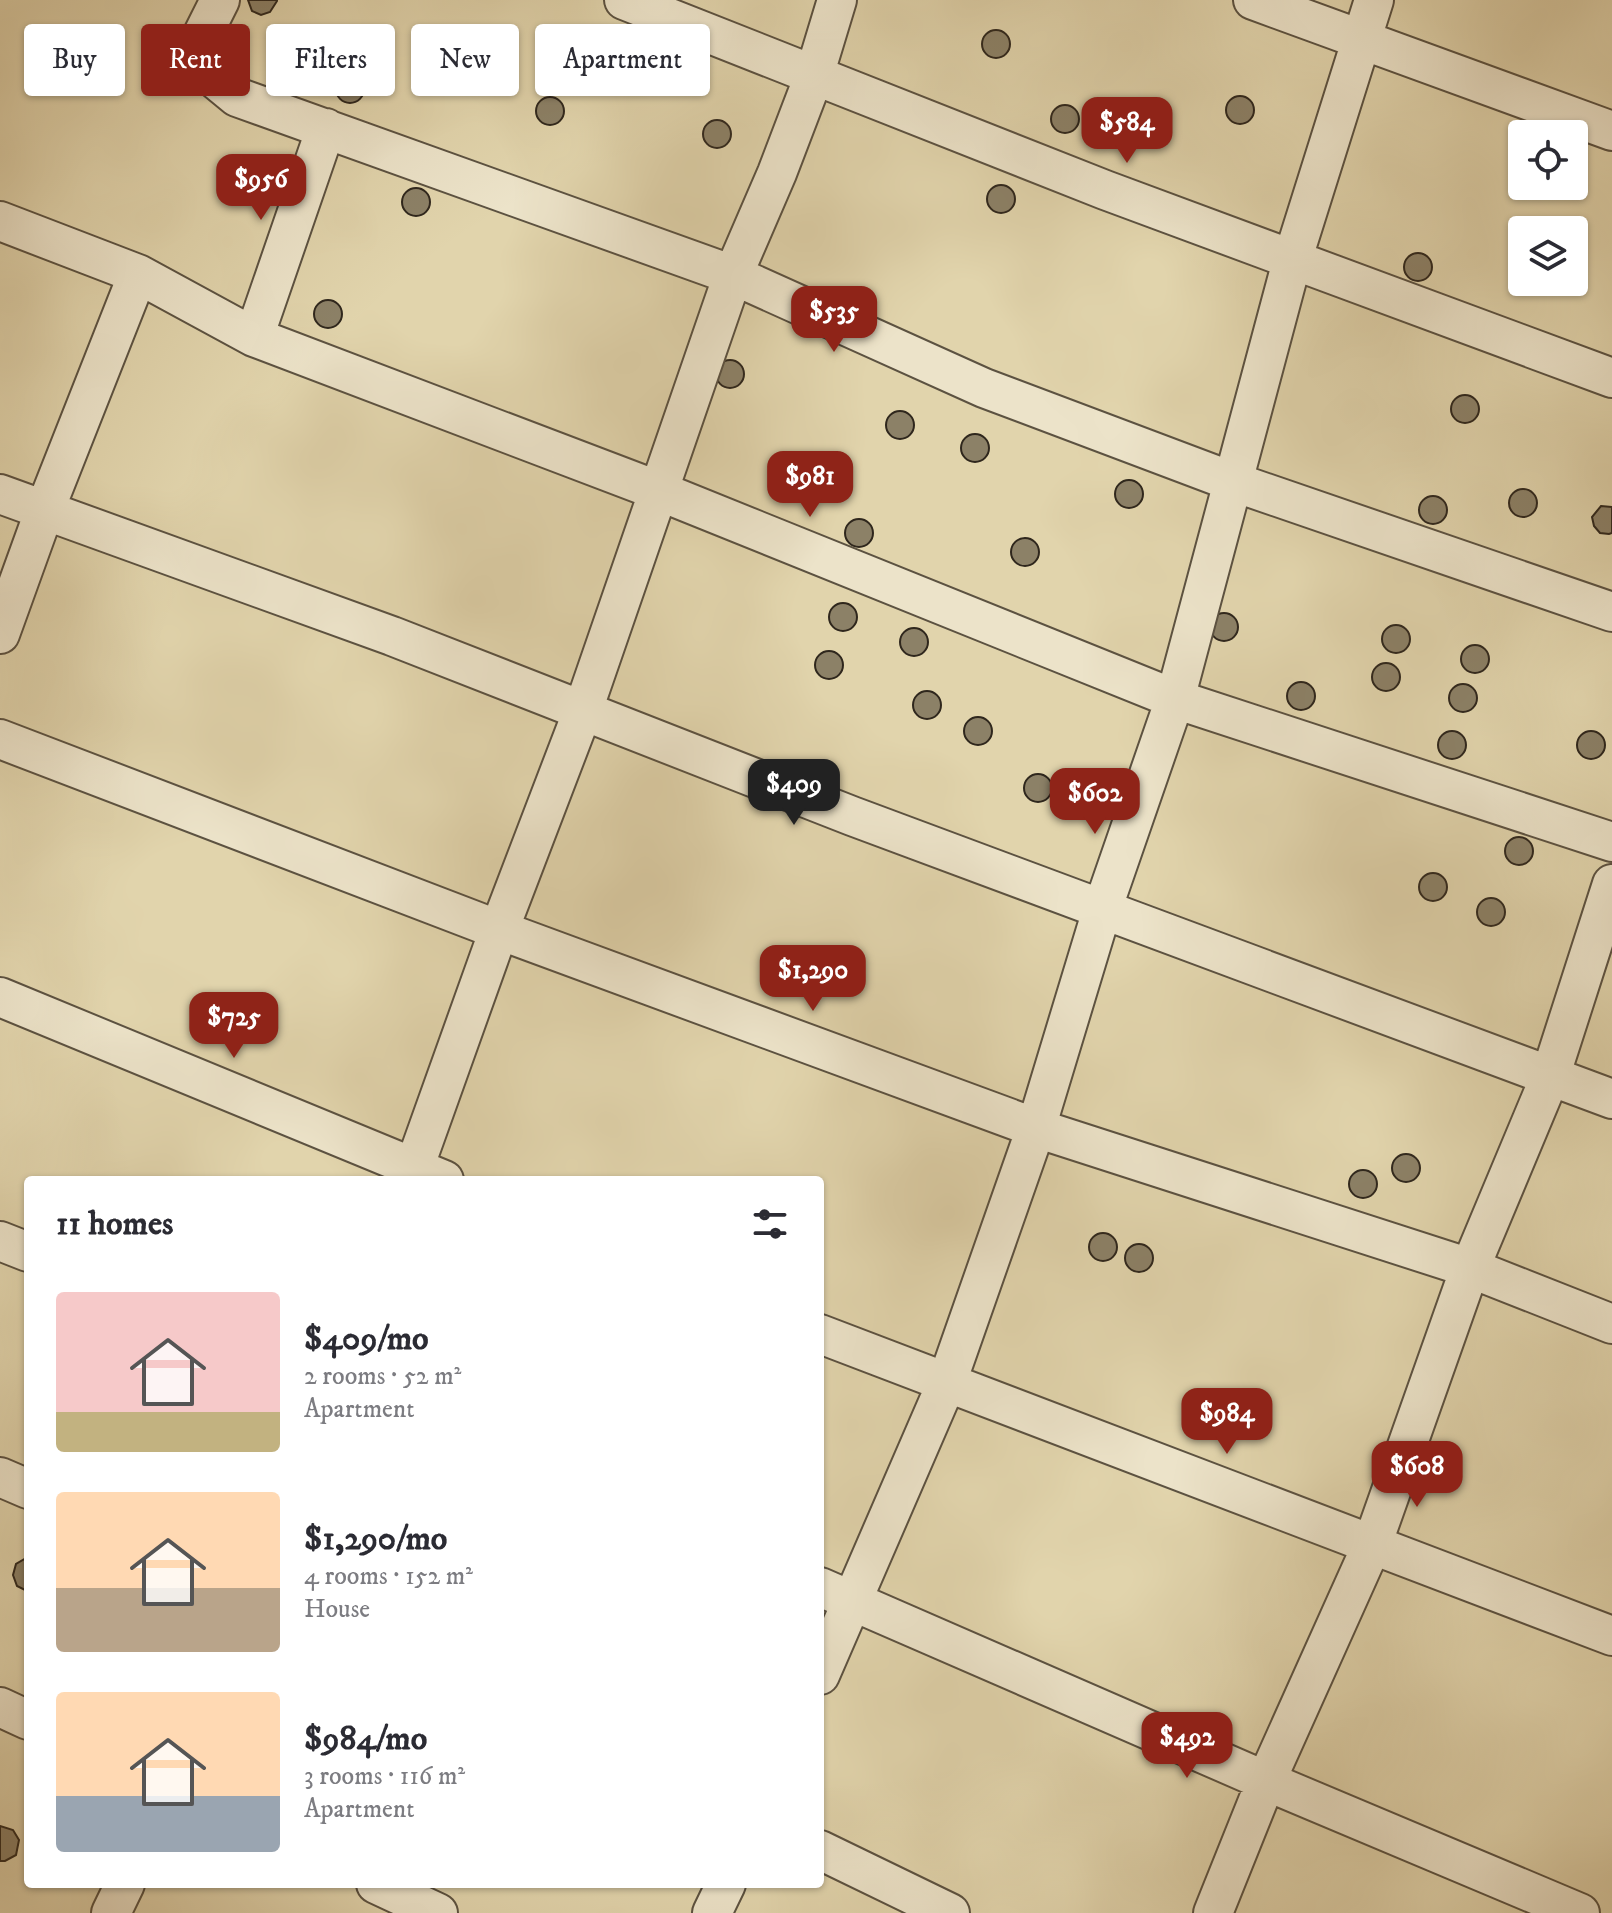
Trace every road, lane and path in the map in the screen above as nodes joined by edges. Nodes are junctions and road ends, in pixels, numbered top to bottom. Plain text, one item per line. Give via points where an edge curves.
1 (220, 0) edge
2 (624, 0) edge
3 (837, 0) edge
4 (1253, 0) edge
5 (1374, 0) edge
6 (1361, 41) junction
7 (814, 76) junction
8 (326, 128) junction
9 (1612, 131) edge
10 (0, 221) edge
11 (1292, 261) junction
12 (138, 274) junction
13 (733, 275) junction
14 (254, 337) junction
15 (1612, 378) edge
16 (1231, 481) junction
17 (659, 491) junction
18 (0, 494) edge
19 (44, 512) junction
20 (1612, 612) edge
21 (0, 634) edge
22 (1175, 699) junction
23 (582, 713) junction
24 (0, 739) edge
25 (1612, 842) edge
26 (1612, 884) edge
27 (1102, 910) junction
28 (499, 930) junction
29 (0, 997) edge
30 (1550, 1077) junction
31 (1612, 1099) edge
32 (1036, 1128) junction
33 (429, 1174) edge
34 (0, 1241) edge
35 (24, 1250) edge
36 (1470, 1268) junction
37 (1612, 1324) edge
38 (824, 1336) edge
39 (947, 1382) junction
40 (0, 1477) edge
41 (24, 1487) edge
42 (1372, 1545) junction
43 (836, 1594) edge
44 (1612, 1636) edge
45 (824, 1655) edge
46 (0, 1707) edge
47 (24, 1718) edge
48 (1266, 1781) junction
49 (824, 1852) edge
50 (123, 1888) edge
51 (385, 1888) edge
52 (724, 1888) edge
53 (111, 1913) edge
54 (438, 1913) edge
55 (712, 1913) edge
56 (950, 1913) edge
57 (1213, 1913) edge
58 (1580, 1913) edge

1 - 8 street via 199,42 203,69 237,97
2 - 7 street
3 - 7 street
4 - 6 street
5 - 6 street
6 - 9 street
6 - 11 street
7 - 11 street
7 - 13 street
8 - 13 street
8 - 14 street
10 - 12 street
11 - 15 street
11 - 16 street
12 - 14 street
12 - 19 street
13 - 16 street via 984,388
13 - 17 street
14 - 17 street
16 - 20 street
16 - 22 street
17 - 22 street
17 - 23 street
18 - 19 street
19 - 21 street
19 - 23 street via 392,636
22 - 25 street
22 - 27 street
23 - 27 street
23 - 28 street
24 - 28 street
26 - 30 street
27 - 30 street
27 - 32 street
28 - 32 street
28 - 33 street
29 - 33 street
30 - 31 street
30 - 36 street
32 - 36 street
32 - 39 street
34 - 35 street
36 - 37 street
36 - 42 street
38 - 39 street
39 - 42 street
39 - 43 street
40 - 41 street
42 - 44 street
42 - 48 street
43 - 45 street
43 - 48 street
46 - 47 street
48 - 57 street
48 - 58 street
49 - 56 street
50 - 53 street
51 - 54 street
52 - 55 street

